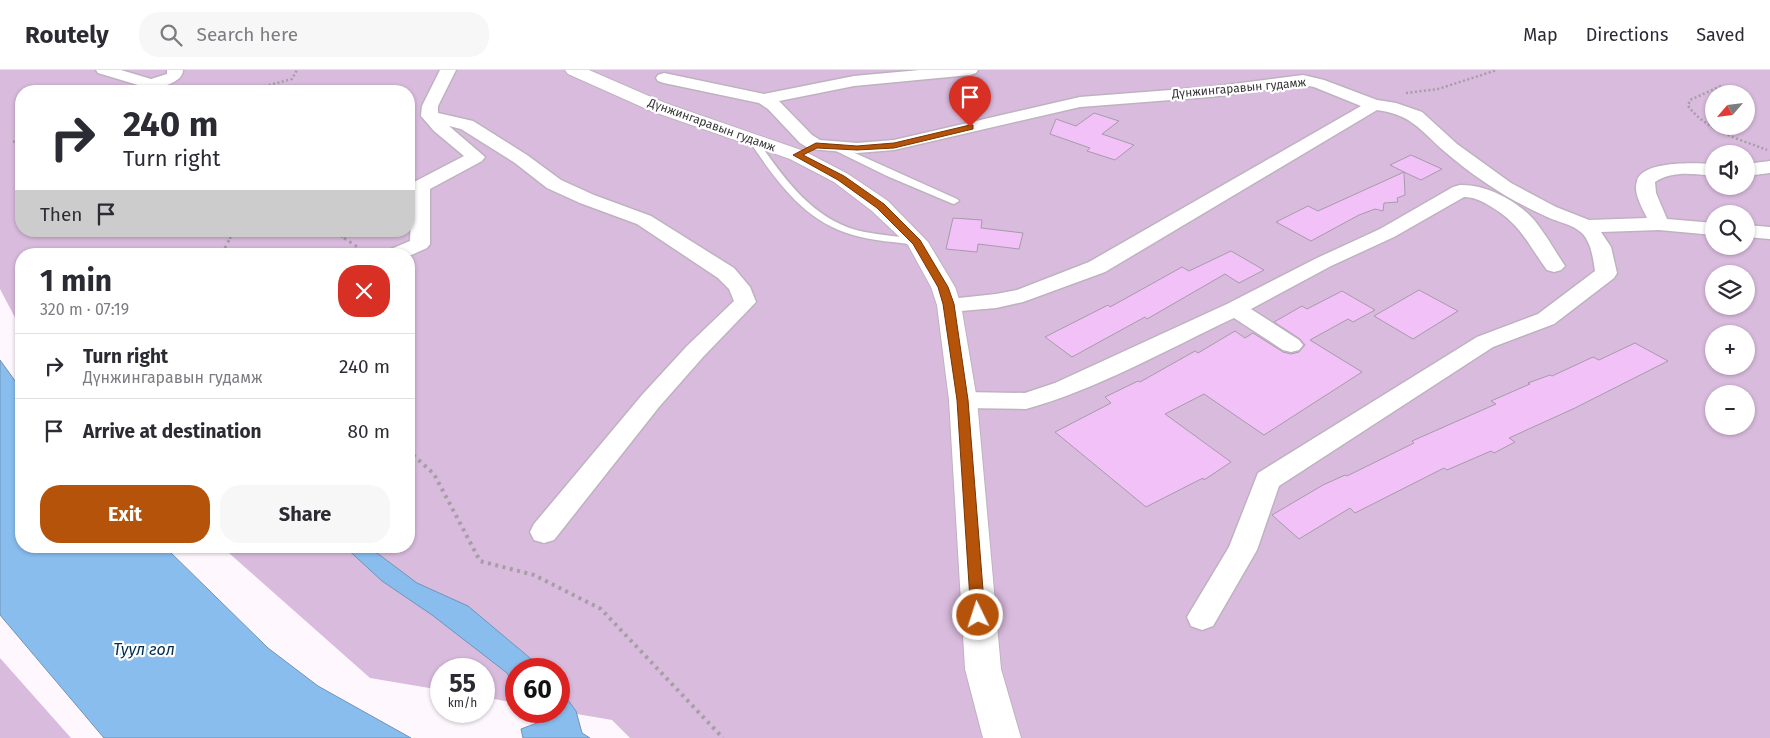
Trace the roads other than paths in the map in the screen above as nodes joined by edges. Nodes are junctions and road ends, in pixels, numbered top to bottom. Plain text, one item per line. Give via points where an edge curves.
1 (104, 70) edge
2 (174, 70) edge
3 (448, 70) edge
4 (574, 70) edge
5 (970, 70) edge
6 (672, 74) edge
7 (1295, 75) edge
8 (139, 85) edge
9 (153, 85) edge
10 (764, 99) junction
11 (1374, 105) junction
12 (430, 116) junction
13 (752, 139) junction
14 (837, 148) junction
15 (806, 150) junction
16 (1769, 158) edge
17 (1755, 165) edge
18 (1705, 170) edge
19 (954, 201) dead end
20 (1659, 224) junction
21 (1587, 226) junction
22 (1705, 228) edge
23 (1755, 232) edge
24 (1770, 233) edge
25 (917, 242) junction
26 (410, 248) edge
27 (1554, 266) dead end
28 (948, 304) junction
29 (1235, 309) junction
30 (1291, 345) dead end
31 (963, 400) junction
32 (544, 532) dead end
33 (1202, 617) dead end
34 (1002, 738) edge

1 - 8 street
2 - 9 street via 173,77
3 - 12 street via 444,84 429,105
4 - 13 main road, Дүнжингаравын гудамж via 658,106
5 - 10 street via 854,81
6 - 10 street, Дүнжингаравын гудамж
7 - 11 street, Дүнжингаравын гудамж
7 - 14 street, Дүнжингаравын гудамж via 1210,92 1080,102 894,146
10 - 15 street, Дүнжингаравын гудамж via 774,105 806,139
11 - 21 street, Дүнжингаравын гудамж via 1416,116 1451,148 1504,187 1549,211
11 - 28 street via 1097,267 1023,295 996,301
12 - 26 street via 476,156 420,186 420,244
12 - 32 street via 467,125 554,184 644,220 726,272 740,287 745,302 689,358
13 - 15 main road, Дүнжингаравын гудамж
13 - 25 lane via 790,191 816,214 855,233
14 - 15 street, Дүнжингаравын гудамж
14 - 19 lane
15 - 25 main road, Дүнжингаравын гудамж via 880,206
16 - 17 street
18 - 20 street via 1673,169 1653,174 1646,180 1646,193
20 - 21 street
20 - 22 street
21 - 33 street via 1601,247 1606,273 1546,319 1485,342 1268,480 1242,550
23 - 24 street
25 - 28 main road, Дүнжингаравын гудамж via 943,287
27 - 29 street via 1524,221 1480,193 1467,189
28 - 31 main road, Дүнжингаравын гудамж
29 - 30 street
29 - 31 street via 1064,389 1026,401
31 - 34 main road, Дүнжингаравын гудамж via 982,669

